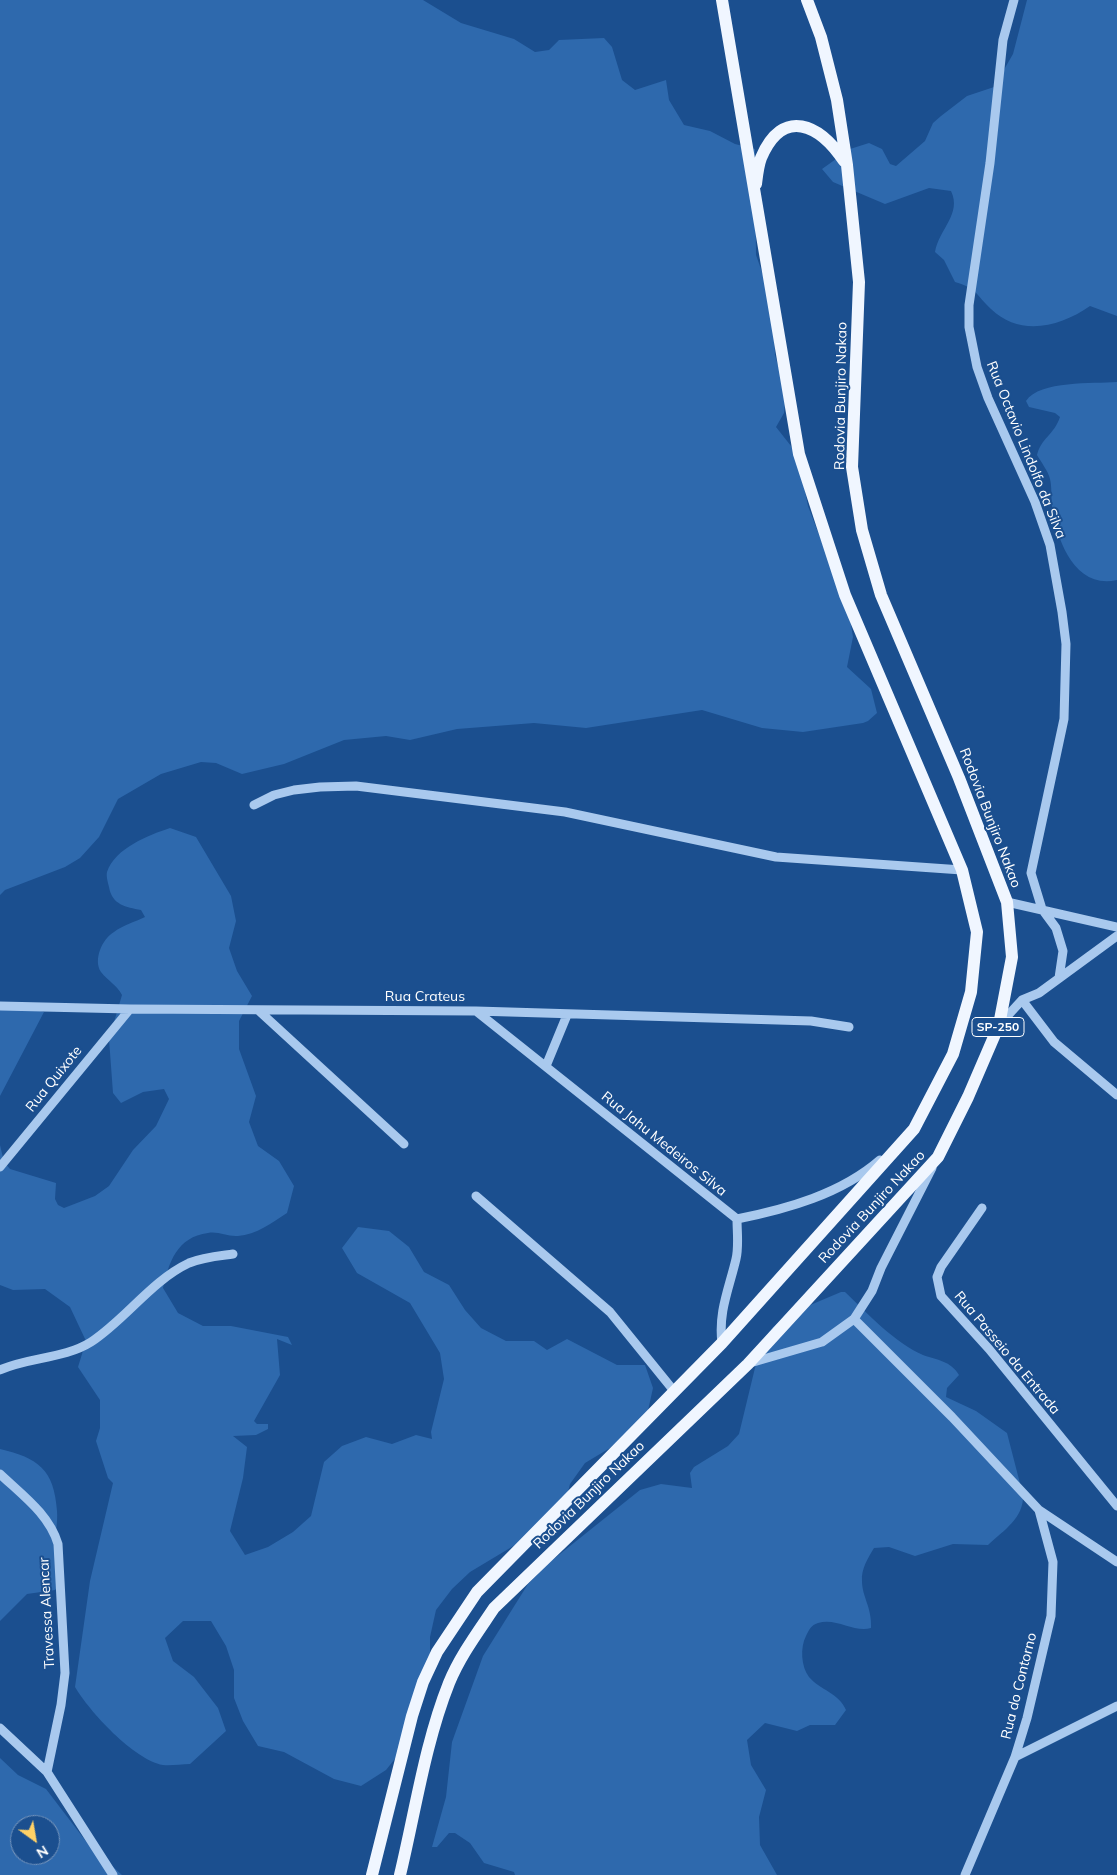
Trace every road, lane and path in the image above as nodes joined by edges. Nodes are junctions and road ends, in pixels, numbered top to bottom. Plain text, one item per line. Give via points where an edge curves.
1 (722, 0) edge
2 (807, 0) edge
3 (1014, 0) edge
4 (847, 165) junction
5 (754, 192) junction
6 (254, 805) dead end
7 (962, 870) junction
8 (1007, 902) junction
9 (1042, 909) junction
10 (1117, 927) edge
11 (1117, 936) edge
12 (1059, 978) junction
13 (1022, 1000) junction
14 (0, 1006) edge
15 (130, 1009) junction
16 (258, 1010) junction
17 (476, 1011) junction
18 (567, 1015) junction
19 (999, 1025) junction
20 (849, 1027) dead end
21 (546, 1066) junction
22 (1117, 1095) edge
23 (914, 1129) junction
24 (404, 1144) dead end
25 (938, 1157) junction
26 (0, 1167) edge
27 (476, 1196) dead end
28 (982, 1208) dead end
29 (736, 1220) junction
30 (233, 1254) dead end
31 (854, 1318) junction
32 (722, 1343) junction
33 (748, 1364) junction
34 (0, 1370) edge
35 (674, 1391) junction
36 (0, 1474) edge
37 (1117, 1506) edge
38 (1039, 1510) junction
39 (1117, 1562) edge
40 (1117, 1706) edge
41 (0, 1728) edge
42 (1015, 1757) junction
43 (47, 1772) junction
44 (113, 1875) edge
45 (372, 1875) edge
46 (400, 1875) edge
47 (966, 1875) edge

1 - 5 main road, Rodovia Bunjiro Nakao / SP-250
2 - 4 main road, Rodovia Bunjiro Nakao / SP-250 via 821,37 837,100
3 - 9 street, Rua Octavio Lindolfo da Silva via 1003,40 990,163 969,305 969,327 977,367 988,398 1035,502 1050,545 1063,620 1066,644 1064,719 1031,873
4 - 5 main road via 833,144 816,130 798,124 783,130 771,141 761,158
4 - 8 main road, Rodovia Bunjiro Nakao / SP-250 via 859,282 852,467 862,530 881,595 959,778
5 - 7 main road, Rodovia Bunjiro Nakao / SP-250 via 800,454 844,595
6 - 7 street via 294,790 356,786 565,812 776,857
7 - 23 main road, Rodovia Bunjiro Nakao / SP-250 via 977,932 971,992 953,1054
8 - 9 street
8 - 19 main road, Rodovia Bunjiro Nakao / SP-250 via 1012,956
9 - 10 street
9 - 12 street, Rua Octavio Lindolfo da Silva via 1056,928 1063,951
11 - 12 street
12 - 13 street via 1039,993
13 - 19 street
13 - 22 street via 1054,1042
14 - 15 street, Rua Crateus
15 - 16 street, Rua Crateus
15 - 26 street, Rua Quixote
16 - 17 street, Rua Crateus
16 - 24 street
17 - 18 street, Rua Crateus
17 - 21 street, Rua Jahu Medeiros Silva
18 - 20 street, Rua Crateus via 810,1021
18 - 21 street
19 - 25 main road, Rodovia Bunjiro Nakao / SP-250
21 - 29 street, Rua Jahu Medeiros Silva
23 - 29 street via 868,1170 836,1188 784,1209
23 - 32 main road, Rodovia Bunjiro Nakao / SP-250
25 - 31 street via 872,1291
25 - 33 main road, Rodovia Bunjiro Nakao / SP-250
27 - 35 street via 610,1312
28 - 37 street, Rua Passeio da Entrada via 941,1267 937,1277 941,1296
29 - 32 street via 737,1257 722,1304 719,1325
30 - 34 street via 206,1257 167,1276 106,1330 77,1349
31 - 33 street via 822,1342
31 - 38 street
32 - 35 main road, Rodovia Bunjiro Nakao / SP-250
33 - 46 main road, Rodovia Bunjiro Nakao / SP-250 via 494,1608 450,1683 437,1720
35 - 45 main road, Rodovia Bunjiro Nakao / SP-250 via 477,1592 437,1652 412,1716
36 - 43 street, Travessa Alencar via 46,1518 58,1544 65,1673
38 - 39 street
38 - 42 street, Rua do Contorno via 1053,1562 1051,1616
40 - 42 street, Rua do Contorno
41 - 43 street
42 - 47 street
43 - 44 street

